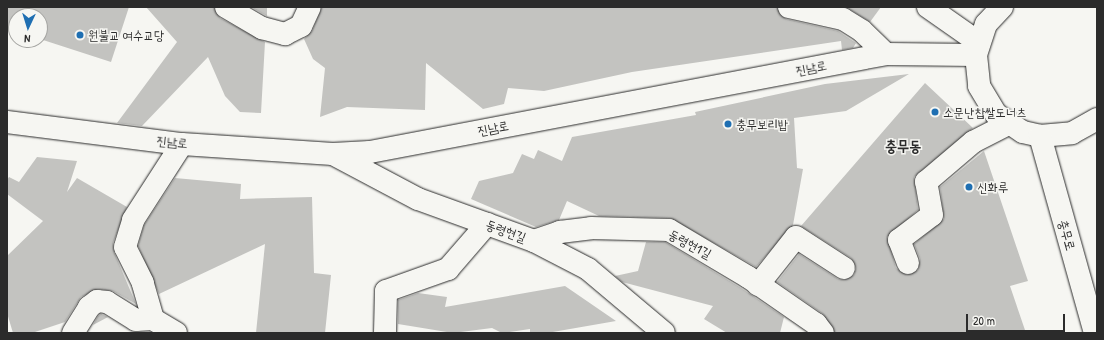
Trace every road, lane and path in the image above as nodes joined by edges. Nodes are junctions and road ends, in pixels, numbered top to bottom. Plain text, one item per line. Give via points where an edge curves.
1 (226, 7) edge
2 (789, 7) edge
3 (928, 7) edge
4 (1002, 7) edge
5 (310, 8) edge
6 (977, 48) junction
7 (886, 54) junction
8 (1097, 119) edge
9 (7, 122) edge
10 (1008, 124) junction
11 (1040, 136) junction
12 (182, 144) junction
13 (333, 154) junction
14 (487, 224) junction
15 (534, 241) junction
16 (908, 263) dead end
17 (844, 268) dead end
18 (758, 284) junction
19 (153, 319) junction
20 (73, 333) edge
21 (176, 333) edge
22 (385, 333) edge
23 (664, 333) edge
24 (823, 333) edge
25 (1094, 333) edge

1 - 5 street via 262,28 285,34 301,26
2 - 7 street via 843,19 862,31
3 - 6 street
4 - 6 street via 986,24
6 - 7 street, 진남로
6 - 10 street via 976,70 986,101
7 - 13 street, 진남로 via 370,152
8 - 11 street via 1072,133
9 - 12 street, 진남로
10 - 11 street
10 - 16 street via 974,142 926,182 932,214 899,240
11 - 25 street, 충무로
12 - 13 street, 진남로
12 - 19 street via 133,220 126,247 143,283
13 - 14 street, 동령현길 via 418,199
14 - 15 street, 동령현길
14 - 22 street via 448,269 386,291
15 - 18 street, 동령현1길 via 560,232 591,228 669,230
15 - 23 street, 동령현길 via 588,269
17 - 18 street via 796,237
18 - 24 street, 동령현1길 via 816,324
19 - 20 street via 136,320 108,302 97,301 89,307
19 - 21 street

